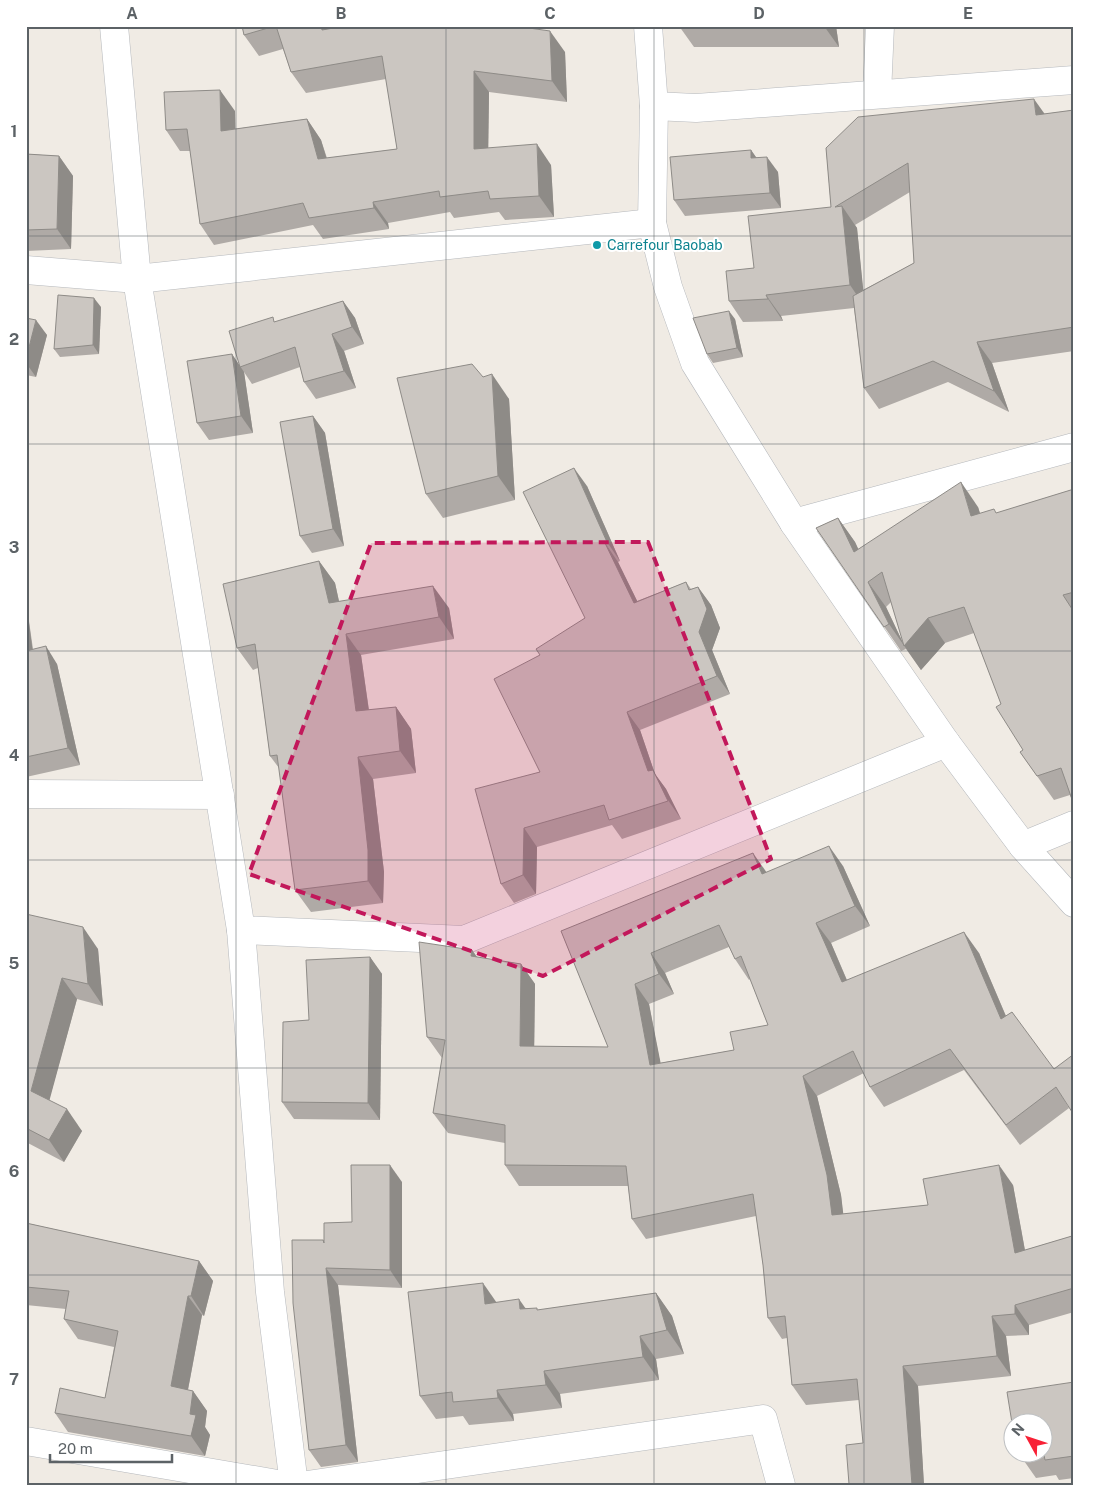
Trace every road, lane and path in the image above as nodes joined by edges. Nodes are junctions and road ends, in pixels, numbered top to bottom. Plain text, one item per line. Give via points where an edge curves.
1 (114, 26) edge
2 (648, 26) edge
3 (880, 26) edge
4 (1074, 80) edge
5 (877, 94) junction
6 (654, 106) junction
7 (652, 223) junction
8 (26, 270) edge
9 (137, 279) junction
10 (1074, 447) edge
11 (794, 524) junction
12 (946, 743) junction
13 (26, 794) edge
14 (220, 795) junction
15 (1074, 825) edge
16 (1023, 846) junction
17 (1074, 903) edge
18 (241, 930) junction
19 (26, 1441) edge
20 (283, 1485) edge
21 (294, 1485) edge
22 (307, 1485) edge
23 (781, 1485) edge

1 - 9 street
2 - 6 street
3 - 5 street
4 - 5 street
5 - 6 street via 696,108
6 - 7 street
7 - 9 street
7 - 11 street via 668,287 694,363
8 - 9 street
9 - 14 street
10 - 11 street
11 - 12 street
12 - 16 street
12 - 18 street via 464,940
13 - 14 street
14 - 18 street
15 - 16 street
16 - 17 street
18 - 21 street via 270,1292
19 - 20 street
22 - 23 street via 763,1419

